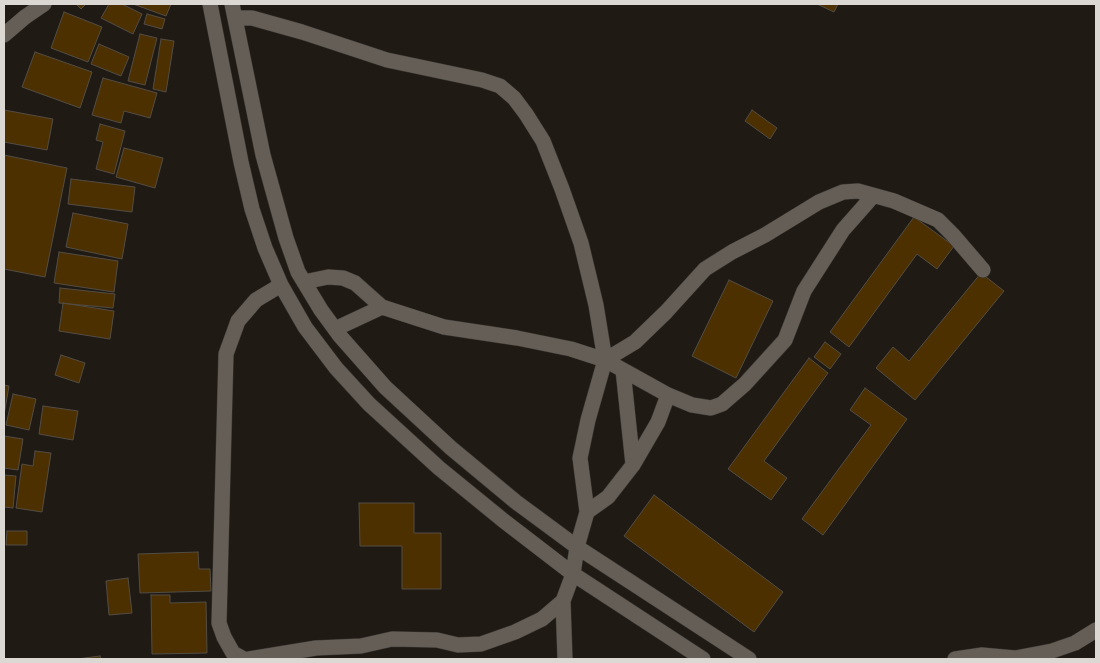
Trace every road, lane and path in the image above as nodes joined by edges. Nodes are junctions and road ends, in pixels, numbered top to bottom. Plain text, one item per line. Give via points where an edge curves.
1 (44, 4) edge
2 (210, 4) edge
3 (234, 11) edge
4 (4, 34) edge
5 (873, 196) junction
6 (984, 270) dead end
7 (304, 282) junction
8 (281, 284) junction
9 (382, 307) junction
10 (335, 329) junction
11 (605, 360) junction
12 (623, 370) junction
13 (668, 394) junction
14 (633, 465) junction
15 (587, 512) junction
16 (578, 547) junction
17 (573, 574) junction
18 (563, 601) junction
19 (1096, 630) edge
20 (1020, 658) edge
21 (244, 659) edge
22 (249, 659) edge
23 (565, 659) edge
24 (703, 659) edge
25 (749, 659) edge
26 (955, 659) edge

1 - 4 street
2 - 8 street via 252,209
3 - 7 street via 263,155 286,238
3 - 11 street via 387,60 482,80 500,86 514,98 543,141 581,243
5 - 6 street via 894,201 938,220
5 - 11 street via 858,191 843,192 819,202 732,252 705,269 635,342
5 - 13 street via 844,230 804,291 785,340 745,384 722,404 711,408
7 - 9 street via 342,278 355,283
7 - 10 street
8 - 17 street via 305,327 369,404 439,468
8 - 21 street via 256,300 238,321 226,354 219,623 233,653
9 - 10 street
9 - 11 street via 444,327 571,348
10 - 16 street via 385,387 444,442 516,502
11 - 12 street
11 - 15 street via 580,458
12 - 13 street
12 - 14 street
13 - 14 street via 658,422
14 - 15 street via 608,497
15 - 16 street
16 - 17 street
16 - 25 street
17 - 18 street
17 - 24 street
18 - 22 street via 542,619 481,644 458,646 437,640 392,639 360,646 316,648
18 - 23 street
19 - 20 street via 1052,651
20 - 26 street via 982,655

